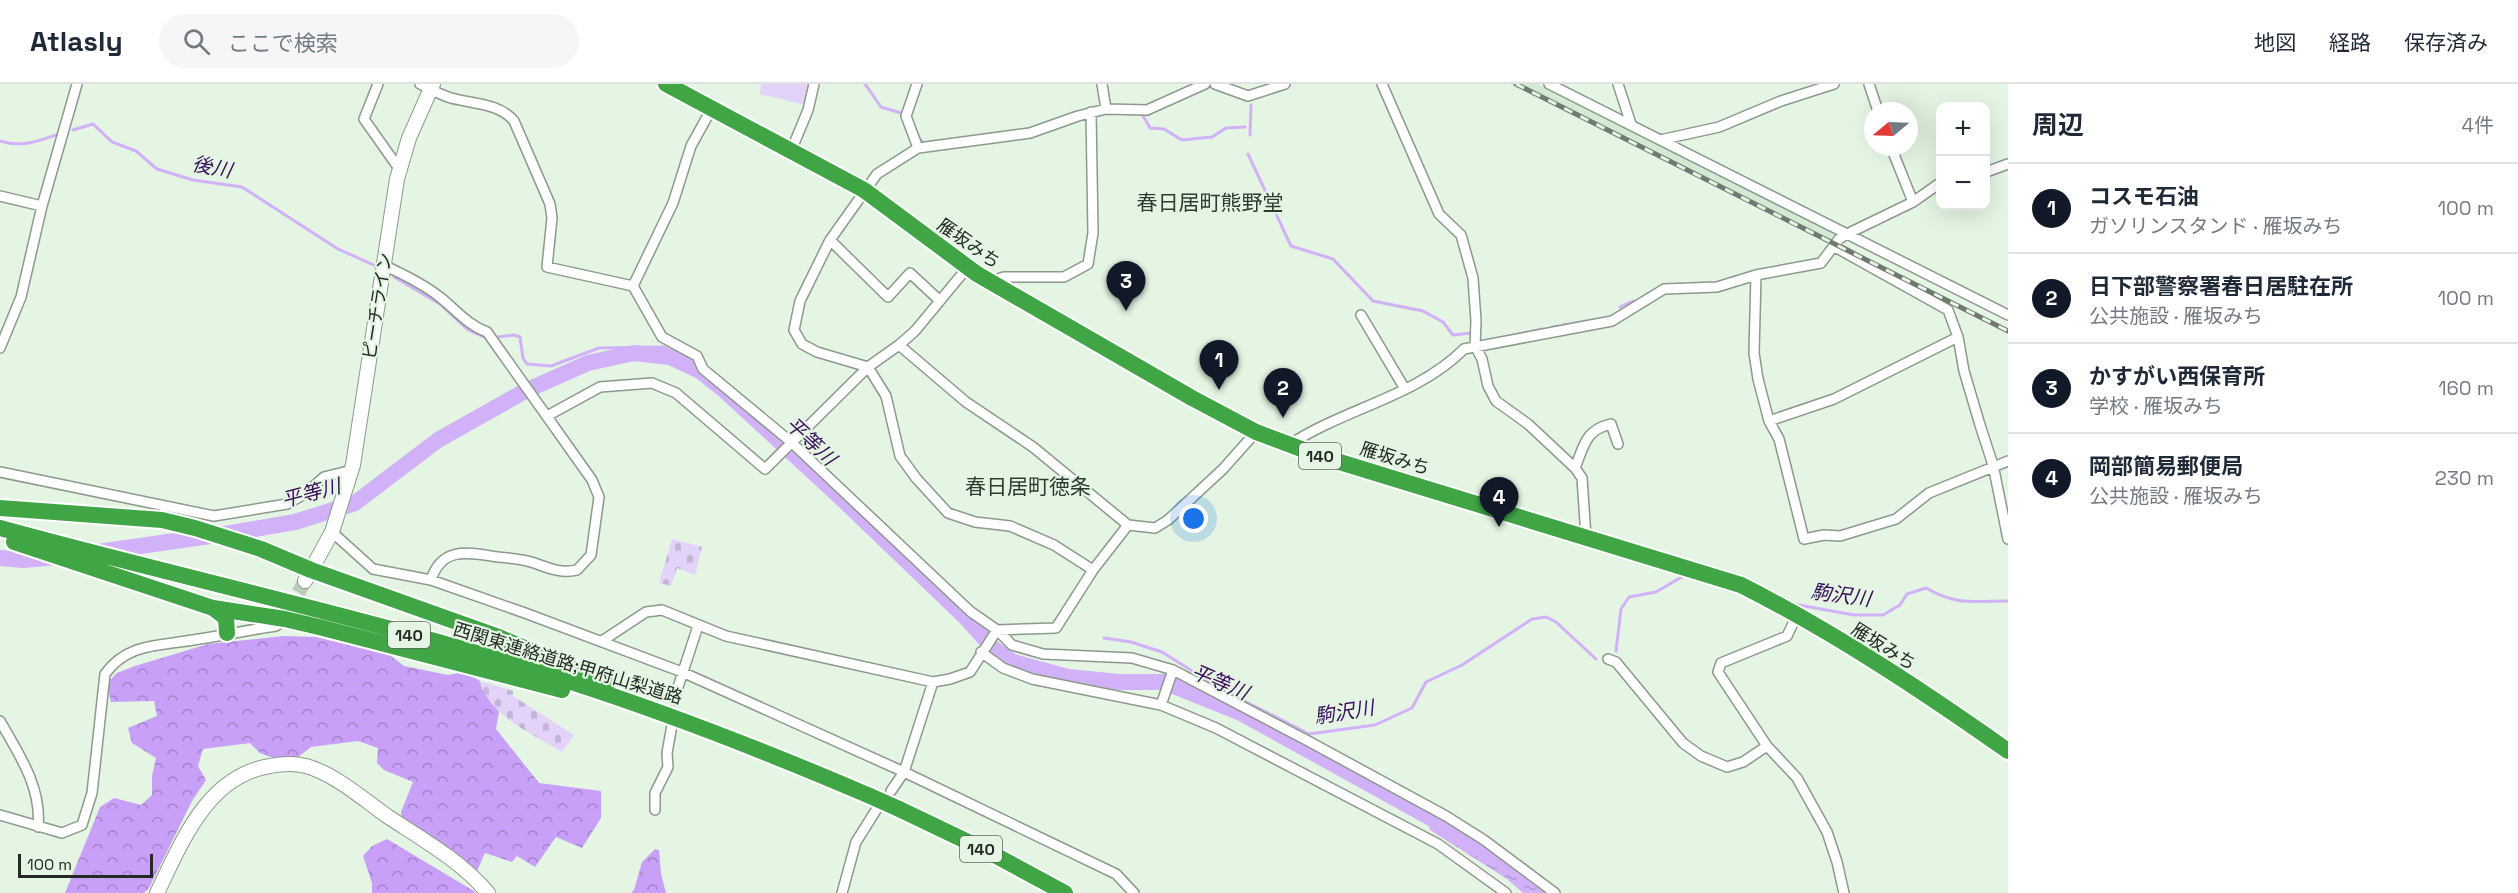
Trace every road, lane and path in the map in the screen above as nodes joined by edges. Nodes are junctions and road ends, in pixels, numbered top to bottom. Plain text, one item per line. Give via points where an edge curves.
1 (77, 84) edge
2 (378, 84) edge
3 (666, 84) edge
4 (814, 84) edge
5 (917, 84) edge
6 (1102, 84) edge
7 (1205, 84) edge
8 (1215, 84) edge
9 (1285, 84) edge
10 (1382, 84) edge
11 (1549, 84) edge
12 (1618, 84) edge
13 (1833, 84) edge
14 (1869, 84) edge
15 (428, 86) edge
16 (1875, 102) edge
17 (712, 108) junction
18 (1106, 109) junction
19 (1091, 112) junction
20 (1631, 124) junction
21 (1660, 140) junction
22 (918, 148) junction
23 (792, 151) junction
24 (1895, 156) edge
25 (2008, 164) edge
26 (400, 170) junction
27 (1990, 171) edge
28 (1936, 186) edge
29 (864, 190) junction
30 (0, 196) edge
31 (1913, 202) junction
32 (42, 206) junction
33 (1847, 234) junction
34 (830, 240) junction
35 (1835, 247) junction
36 (383, 264) junction
37 (967, 268) junction
38 (1756, 275) junction
39 (989, 282) junction
40 (633, 286) junction
41 (939, 300) junction
42 (1361, 315) dead end
43 (2008, 315) edge
44 (1958, 337) junction
45 (899, 345) junction
46 (1475, 346) junction
47 (0, 348) edge
48 (868, 367) junction
49 (1405, 389) junction
50 (545, 412) junction
51 (1769, 421) junction
52 (1256, 432) junction
53 (791, 442) junction
54 (1618, 444) dead end
55 (1289, 445) junction
56 (2008, 461) edge
57 (1994, 465) junction
58 (1575, 468) junction
59 (352, 470) junction
60 (0, 472) edge
61 (0, 508) edge
62 (1128, 525) junction
63 (332, 532) junction
64 (2, 534) edge
65 (1587, 537) junction
66 (2008, 539) edge
67 (1093, 570) junction
68 (308, 575) junction
69 (431, 580) junction
70 (213, 609) junction
71 (1797, 615) junction
72 (286, 616) junction
73 (698, 626) junction
74 (994, 632) junction
75 (227, 633) junction
76 (602, 641) junction
77 (981, 652) junction
78 (1608, 659) dead end
79 (1173, 670) junction
80 (682, 672) junction
81 (933, 682) junction
82 (677, 690) tunnel mouth
83 (1161, 705) junction
84 (670, 720) junction
85 (0, 721) edge
86 (723, 734) junction
87 (1767, 746) junction
88 (2008, 751) edge
89 (904, 772) junction
90 (891, 791) dead end
91 (874, 802) junction
92 (655, 810) dead end
93 (0, 815) edge
94 (38, 827) junction
95 (157, 893) edge
96 (488, 893) edge
97 (842, 893) edge
98 (1065, 893) edge
99 (1134, 893) edge
100 (1506, 893) edge
101 (1555, 893) edge
102 (1844, 893) edge

1 - 32 street
2 - 26 street via 364,119
3 - 17 highway, 雁坂みち / 140
4 - 23 street
5 - 22 street via 906,116
6 - 18 street
7 - 18 street via 1146,110
8 - 9 street via 1248,96
10 - 46 street via 1440,214 1461,235 1473,278
11 - 20 street
12 - 20 street
13 - 21 street via 1719,127
14 - 16 street
15 - 26 street, ピーチライン
15 - 40 street via 448,98 507,112 514,121 550,204 547,267
17 - 23 highway, 雁坂みち / 140
17 - 40 street via 691,146 673,203
18 - 19 street
19 - 22 street via 1030,133
19 - 39 street via 1093,233 1088,264 1064,277 1004,277
20 - 21 street
21 - 33 street
22 - 29 street via 877,174
23 - 29 highway, 雁坂みち / 140
24 - 31 street
25 - 27 street
26 - 36 street, ピーチライン
28 - 31 street
29 - 34 street
29 - 37 highway, 雁坂みち / 140
30 - 32 street
31 - 33 street
32 - 47 street via 21,297
33 - 35 street
33 - 43 street
34 - 41 street via 888,297 910,273
34 - 48 street via 800,301 794,330 802,344 817,352
35 - 38 street via 1821,263
35 - 44 street via 1948,310
36 - 50 street via 418,282 472,325 487,332
36 - 59 street, ピーチライン
37 - 39 highway, 雁坂みち / 140
37 - 41 street
38 - 46 street via 1717,287 1665,289 1612,321
38 - 51 street via 1754,353
39 - 52 highway, 雁坂みち / 140
40 - 53 street via 662,338 697,356 703,369
41 - 45 street
42 - 49 street
44 - 51 street via 1834,399
44 - 57 street via 1964,371
45 - 48 street
45 - 62 street via 966,402 1033,447
46 - 49 street via 1464,349 1446,367
46 - 58 street via 1496,401 1528,424
48 - 53 street
48 - 67 street via 886,396 900,456 948,513 975,522 1010,526 1054,545
49 - 55 street
50 - 53 street via 600,387 652,383 676,393 765,469
50 - 69 street via 596,486 599,497 591,555 577,570 568,572 529,561 460,553 438,565
51 - 57 street via 1779,439 1804,539 1840,536 1896,519 1929,493
52 - 55 highway, 雁坂みち / 140
52 - 62 street via 1168,520 1155,528
53 - 74 street
54 - 58 street via 1611,424 1598,427 1589,435
55 - 65 highway, 雁坂みち / 140
56 - 57 street
57 - 66 street
58 - 65 street via 1582,478
59 - 60 street via 324,477 287,504 214,516
59 - 63 street, ピーチライン
61 - 68 highway via 162,520 261,549
62 - 67 street
63 - 68 street, ピーチライン
63 - 69 street via 373,569
64 - 70 highway
64 - 84 highway, 西関東連絡道路;甲府山梨道路 / 140 via 27,535 465,650 569,681
65 - 71 highway, 雁坂みち / 140 via 1742,585
67 - 74 street via 1056,628
68 - 86 highway via 496,636 680,712
69 - 76 street
70 - 72 highway
70 - 75 highway via 226,618
71 - 87 street via 1786,636 1721,663 1718,672
71 - 88 highway, 雁坂みち / 140
72 - 75 street via 276,626
72 - 84 highway
73 - 76 street via 662,610 646,612
73 - 80 street
73 - 81 street via 726,636
74 - 77 street
74 - 79 street via 1012,645 1043,654 1132,658
75 - 94 street via 151,645 113,663 105,674 92,793 85,820 75,830 62,833
76 - 80 street
77 - 81 street via 970,672
77 - 83 street via 1003,668 1032,679
78 - 87 street via 1617,662 1683,743 1701,756 1727,767 1743,762
79 - 83 street
79 - 101 street via 1446,816
80 - 82 street
80 - 89 street
81 - 89 street
83 - 100 street via 1216,729 1438,844
84 - 86 highway, 西関東連絡道路;甲府山梨道路 / 140
84 - 92 street via 668,767 654,793
85 - 94 street via 35,789 40,811
86 - 91 highway, 西関東連絡道路;甲府山梨道路 / 140
87 - 102 street via 1797,778 1827,832
89 - 90 street
89 - 99 street via 1116,874
91 - 97 street via 855,842
91 - 98 highway, 西関東連絡道路;甲府山梨道路 / 140, bridge via 897,808
93 - 94 street
95 - 96 street via 178,849 214,794 238,776 260,768 292,764 320,772 354,793 457,864

